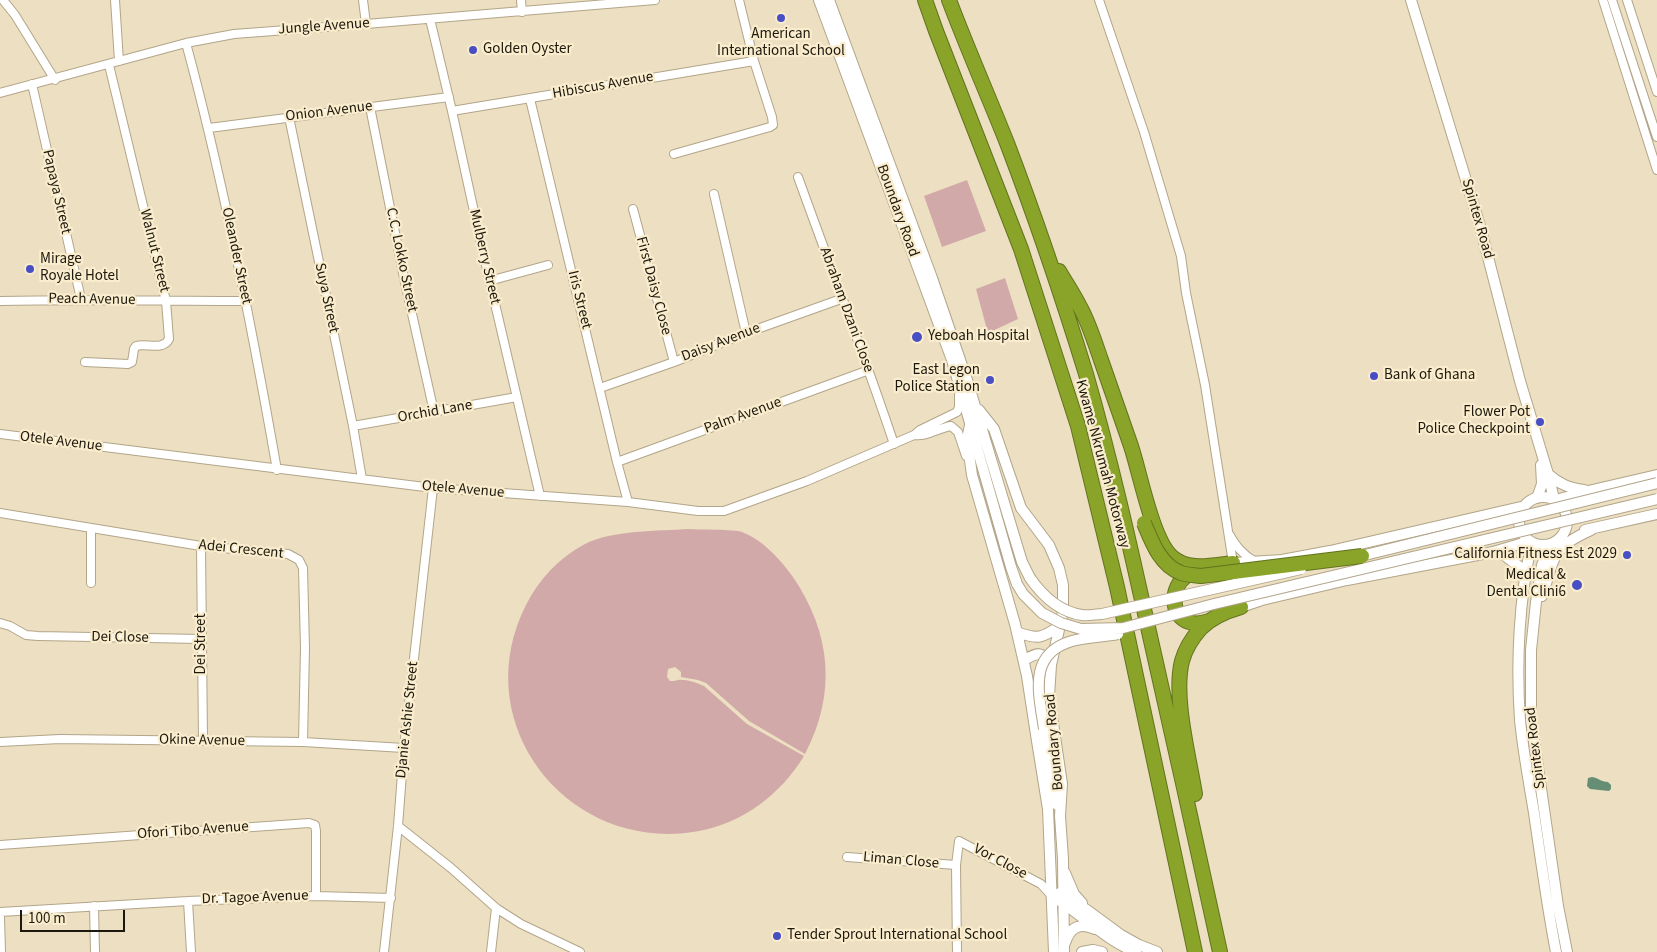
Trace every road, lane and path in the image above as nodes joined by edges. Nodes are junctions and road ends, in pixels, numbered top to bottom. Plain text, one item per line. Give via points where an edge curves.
1 (2, 0) edge
2 (115, 0) edge
3 (364, 0) edge
4 (521, 0) edge
5 (655, 0) edge
6 (739, 0) edge
7 (819, 0) edge
8 (829, 0) edge
9 (925, 0) edge
10 (949, 0) edge
11 (1099, 0) edge
12 (1411, 0) edge
13 (1602, 0) edge
14 (1612, 0) edge
15 (1627, 0) edge
16 (522, 12) junction
17 (430, 19) junction
18 (366, 24) junction
19 (186, 43) junction
20 (119, 61) junction
21 (754, 61) junction
22 (109, 65) junction
23 (55, 80) junction
24 (32, 84) junction
25 (1657, 92) edge
26 (0, 94) edge
27 (449, 97) junction
28 (530, 99) junction
29 (370, 107) junction
30 (452, 111) junction
31 (289, 117) junction
32 (209, 128) junction
33 (1657, 137) edge
34 (674, 154) dead end
35 (1657, 170) edge
36 (798, 177) dead end
37 (714, 194) dead end
38 (632, 210) dead end
39 (1045, 250) junction
40 (548, 265) dead end
41 (489, 281) junction
42 (81, 299) junction
43 (842, 300) junction
44 (0, 301) edge
45 (166, 301) junction
46 (245, 301) junction
47 (746, 332) junction
48 (85, 362) dead end
49 (674, 362) junction
50 (869, 370) junction
51 (1109, 381) junction
52 (959, 384) junction
53 (600, 388) junction
54 (516, 397) junction
55 (975, 406) junction
56 (434, 412) junction
57 (970, 424) junction
58 (353, 426) junction
59 (0, 434) edge
60 (914, 435) junction
61 (1538, 439) junction
62 (894, 444) junction
63 (616, 462) junction
64 (277, 470) junction
65 (1548, 474) junction
66 (972, 475) junction
67 (1657, 475) edge
68 (362, 479) junction
69 (1657, 483) edge
70 (433, 488) junction
71 (1588, 491) junction
72 (540, 496) junction
73 (1537, 498) junction
74 (1657, 499) edge
75 (1555, 500) junction
76 (628, 502) junction
77 (1525, 506) junction
78 (0, 513) edge
79 (1657, 514) edge
80 (91, 528) junction
81 (1226, 528) junction
82 (1591, 530) junction
83 (1564, 532) junction
84 (1531, 542) junction
85 (1551, 544) junction
86 (201, 546) junction
87 (1492, 552) junction
88 (1362, 556) junction
89 (1254, 561) junction
90 (1233, 563) junction
91 (1214, 566) junction
92 (1525, 571) junction
93 (91, 583) dead end
94 (1241, 607) joint
95 (1535, 613) junction
96 (1209, 621) junction
97 (0, 623) edge
98 (1060, 626) junction
99 (1123, 628) junction
100 (1017, 632) junction
101 (201, 639) junction
102 (1024, 660) junction
103 (1051, 665) junction
104 (203, 741) junction
105 (0, 742) edge
106 (303, 742) junction
107 (404, 748) junction
108 (1060, 816) junction
109 (398, 826) junction
110 (0, 845) edge
111 (847, 856) dead end
112 (956, 865) junction
113 (1063, 869) junction
114 (1048, 889) junction
115 (316, 896) junction
116 (391, 898) junction
117 (1064, 899) junction
118 (188, 901) junction
119 (94, 906) junction
120 (496, 908) junction
121 (1087, 910) junction
122 (0, 912) edge
123 (0, 917) edge
124 (1100, 932) junction
125 (1064, 949) edge
126 (1219, 949) edge
127 (1, 952) edge
128 (95, 952) edge
129 (191, 952) edge
130 (384, 952) edge
131 (491, 952) edge
132 (580, 952) edge
133 (957, 952) edge
134 (1054, 952) edge
135 (1082, 952) edge
136 (1102, 952) edge
137 (1136, 952) edge
138 (1157, 952) edge
139 (1196, 952) edge
140 (1556, 952) edge
141 (1568, 952) edge

1 - 23 street via 15,15
2 - 20 street
3 - 18 street
4 - 16 street
5 - 16 street, Jungle Avenue
6 - 21 street
7 - 52 main road, Boundary Road
8 - 55 main road, Boundary Road via 932,278
9 - 139 highway, Kwame Nkrumah Motorway via 1021,249 1078,426 1118,587
10 - 39 highway, Kwame Nkrumah Motorway via 1008,146
11 - 81 street via 1144,132 1181,256 1205,385
12 - 61 main road, Spintex Road via 1480,226
13 - 35 street
14 - 33 street
15 - 25 street
16 - 17 street, Jungle Avenue
17 - 18 street, Jungle Avenue
17 - 27 street, Mulberry Street
18 - 19 street, Jungle Avenue via 234,34
19 - 20 street, Jungle Avenue
19 - 32 street, Oleander Street
20 - 22 street, Jungle Avenue
21 - 28 street, Hibiscus Avenue
21 - 34 street via 773,125
22 - 23 street, Jungle Avenue
22 - 45 street, Walnut Street
23 - 24 street, Jungle Avenue
24 - 26 street, Jungle Avenue
24 - 42 street, Papaya Street
27 - 29 street, Onion Avenue
27 - 30 street, Mulberry Street
28 - 30 street, Hibiscus Avenue
28 - 53 street, Iris Street
29 - 31 street, Onion Avenue
29 - 56 street, C.C. Lokko Street
30 - 41 street, Mulberry Street
31 - 32 street, Onion Avenue
31 - 58 street, Suya Street
32 - 46 street, Oleander Street
36 - 43 street, Abraham Dzani Close
37 - 47 street
38 - 49 street, First Daisy Close
39 - 51 highway via 1081,308
39 - 126 highway, Kwame Nkrumah Motorway via 1086,376 1114,478
40 - 41 street
41 - 54 street, Mulberry Street
42 - 44 street, Peach Avenue
42 - 45 street, Peach Avenue
43 - 47 street, Daisy Avenue
43 - 50 street, Abraham Dzani Close
45 - 46 street, Peach Avenue
45 - 48 street, Walnut Street via 169,339 166,344 136,346 132,362 128,364
46 - 64 street, Oleander Street
47 - 49 street, Daisy Avenue
49 - 53 street, Daisy Avenue
50 - 62 street, Abraham Dzani Close
50 - 63 street, Palm Avenue
51 - 88 highway, bridge via 1144,523 1155,548 1167,563 1181,572 1201,576
51 - 91 highway via 1162,543 1180,562 1191,566
52 - 57 main road, Boundary Road
52 - 60 street, Otele Avenue via 957,412
53 - 63 street, Iris Street
54 - 56 street, Orchid Lane
54 - 72 street, Mulberry Street
55 - 88 main road, Boundary Road, bridge via 1022,562 1039,591 1064,610 1082,615 1102,614
55 - 98 main road, Boundary Road via 994,428 1021,508 1049,545 1059,568 1063,585
56 - 58 street, Orchid Lane
57 - 66 main road, Boundary Road via 967,439
57 - 99 main road, Boundary Road, bridge via 1011,567 1023,594 1042,613 1061,623 1081,629
58 - 68 street, Suya Street
59 - 64 street, Otele Avenue
60 - 62 street, Otele Avenue
60 - 66 street, Otele Avenue via 921,436 942,427 956,429
61 - 65 main road, Spintex Road
61 - 73 main road, Spintex Road via 1542,484
62 - 76 street, Otele Avenue via 729,510 698,511
63 - 76 street, Iris Street
64 - 68 street, Otele Avenue
65 - 71 main road via 1572,489
65 - 75 main road, Spintex Road
66 - 100 main road, Boundary Road
67 - 71 main road
68 - 70 street, Otele Avenue
69 - 88 main road, Boundary Road, bridge
70 - 72 street, Otele Avenue
70 - 107 street, Djanie Ashie Street
71 - 75 main road
72 - 76 street, Otele Avenue
73 - 75 main road
73 - 77 main road
74 - 99 main road, bridge
75 - 83 main road via 1566,515
77 - 84 main road via 1520,524
77 - 89 main road via 1330,551 1282,560
78 - 80 street, Adei Crescent
79 - 82 main road
80 - 86 street, Adei Crescent
80 - 93 street
81 - 89 street via 1236,546
81 - 90 street
82 - 83 main road
82 - 95 main road via 1565,544 1557,553
83 - 85 main road
84 - 85 main road
84 - 87 main road
84 - 92 main road, Spintex Road
85 - 95 main road, Spintex Road via 1542,565
86 - 101 street, Dei Street
86 - 106 street, Adei Crescent via 288,554 299,560 303,568 305,648
87 - 92 main road via 1504,555
87 - 94 main road via 1347,580
89 - 90 main road
90 - 91 highway
91 - 96 highway via 1186,576 1174,593 1178,611 1188,622
92 - 140 main road, Spintex Road via 1520,632 1520,722
94 - 96 highway
95 - 141 main road, Spintex Road via 1531,650 1531,719 1558,906
96 - 126 highway via 1200,629 1184,656 1180,696 1182,723 1216,902
97 - 101 street, Dei Close via 26,635 38,636
98 - 100 main road via 1044,636
98 - 103 main road, Boundary Road
99 - 108 main road, bridge via 1118,634 1073,640 1058,646 1049,652 1042,665 1039,676 1044,729
100 - 102 main road, Boundary Road
101 - 104 street, Dei Street
102 - 103 main road via 1041,654
102 - 114 main road, Boundary Road via 1048,809
103 - 108 main road, Boundary Road via 1050,696 1062,784
104 - 105 street, Okine Avenue via 60,739
104 - 106 street, Okine Avenue
106 - 107 street, Okine Avenue
107 - 109 street, Djanie Ashie Street
108 - 113 main road, Boundary Road
109 - 116 street, Djanie Ashie Street
109 - 120 street
110 - 115 street, Ofori Tibo Avenue via 309,823 315,825 316,831
111 - 112 street, Liman Close
112 - 114 street, Vor Close via 959,841
112 - 133 street
113 - 117 main road, Boundary Road
113 - 121 main road via 1074,894
114 - 117 main road
114 - 134 main road, Boundary Road
115 - 116 street, Dr. Tagoe Avenue
115 - 118 street, Dr. Tagoe Avenue
116 - 130 street, Djanie Ashie Street
117 - 121 main road
117 - 124 main road
117 - 125 main road, Boundary Road
118 - 119 street, Dr. Tagoe Avenue
118 - 129 street
119 - 122 street, Dr. Tagoe Avenue
119 - 128 street
120 - 131 street
120 - 132 street via 521,924
121 - 138 main road via 1121,935
123 - 127 street
124 - 125 main road via 1076,926 1069,933
124 - 137 main road
135 - 136 main road

